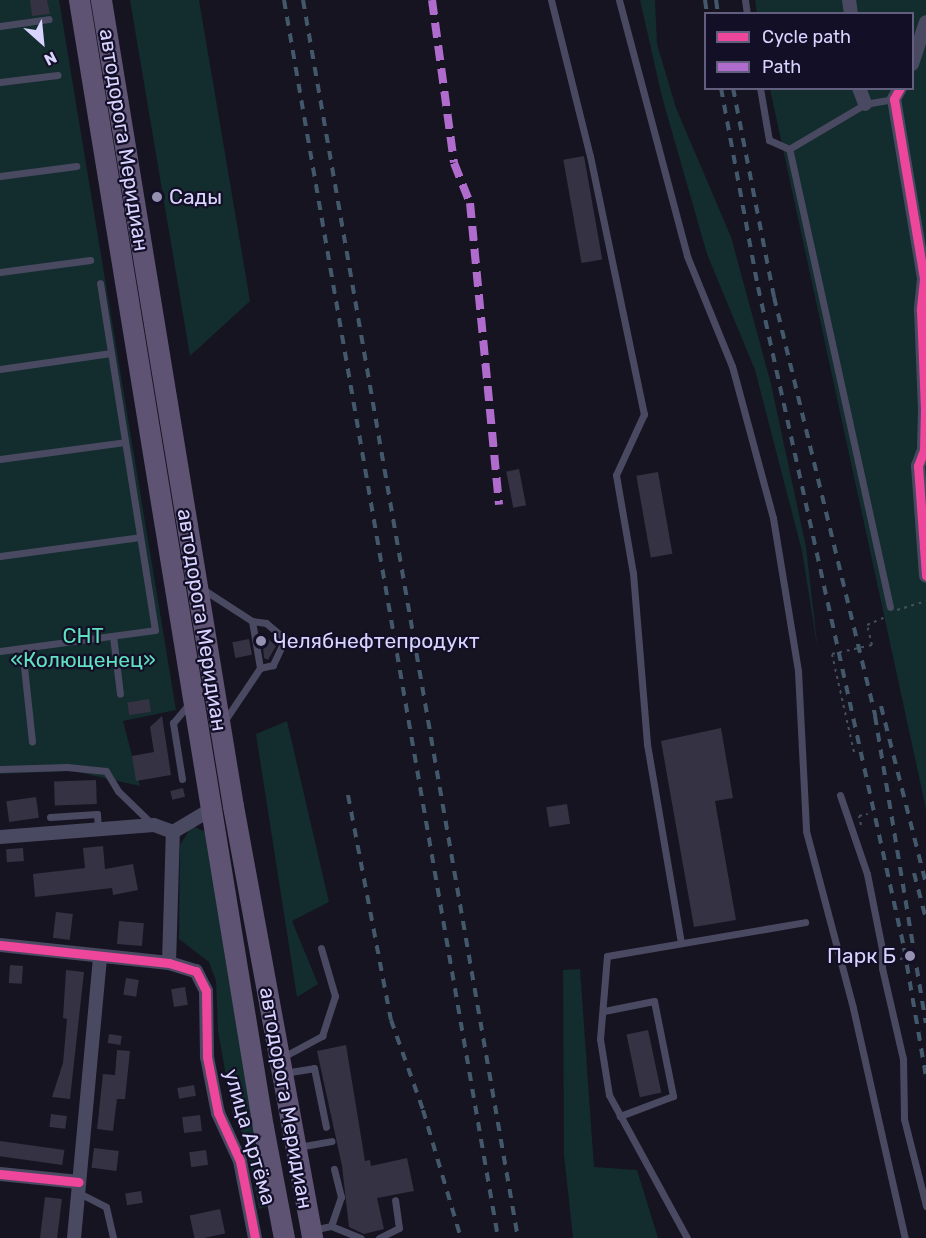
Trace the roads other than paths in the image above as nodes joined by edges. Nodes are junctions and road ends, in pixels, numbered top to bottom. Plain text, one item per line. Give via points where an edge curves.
1 (79, 0) edge
2 (101, 0) edge
3 (551, 0) edge
4 (619, 0) edge
5 (49, 19) dead end
6 (926, 22) edge
7 (0, 26) edge
8 (914, 58) edge
9 (58, 75) dead end
10 (0, 82) edge
11 (760, 90) edge
12 (860, 90) edge
13 (897, 94) edge
14 (865, 104) junction
15 (789, 149) junction
16 (76, 166) dead end
17 (0, 176) edge
18 (90, 260) dead end
19 (0, 272) edge
20 (100, 283) dead end
21 (111, 353) junction
22 (0, 369) edge
23 (126, 442) junction
24 (0, 459) edge
25 (140, 537) junction
26 (0, 556) edge
27 (926, 576) edge
28 (197, 585) junction
29 (890, 607) dead end
30 (252, 621) junction
31 (113, 636) junction
32 (22, 648) junction
33 (0, 651) edge
34 (260, 668) junction
35 (120, 694) dead end
36 (193, 700) junction
37 (220, 728) junction
38 (32, 741) dead end
39 (0, 769) edge
40 (182, 779) dead end
41 (840, 795) dead end
42 (233, 806) junction
43 (210, 810) junction
44 (50, 817) dead end
45 (154, 825) junction
46 (98, 829) junction
47 (173, 832) junction
48 (0, 837) edge
49 (805, 922) dead end
50 (681, 943) junction
51 (0, 945) edge
52 (321, 948) dead end
53 (100, 956) junction
54 (169, 963) junction
55 (604, 1011) junction
56 (281, 1066) junction
57 (620, 1116) junction
58 (326, 1127) dead end
59 (331, 1141) dead end
60 (296, 1148) junction
61 (334, 1169) dead end
62 (0, 1174) edge
63 (79, 1187) junction
64 (395, 1200) dead end
65 (926, 1206) edge
66 (318, 1232) edge
67 (74, 1238) edge
68 (113, 1238) edge
69 (255, 1238) edge
70 (285, 1238) edge
71 (361, 1238) edge
72 (379, 1238) edge
73 (687, 1238) edge
74 (905, 1238) edge

1 - 36 main road, автодорога Меридиан
2 - 28 main road, автодорога Меридиан
3 - 50 lane via 590,156 644,414 616,475 633,573 647,744
4 - 74 lane via 687,256 732,366 773,518 798,671 806,831 853,1008
5 - 7 lane
6 - 8 street
9 - 10 lane
11 - 15 lane via 769,140
12 - 14 street
13 - 14 lane
13 - 27 street via 924,279 921,310 925,419 924,450 918,466
14 - 15 lane
15 - 29 lane
16 - 17 lane
18 - 19 lane
20 - 21 lane
21 - 22 lane
21 - 23 lane
23 - 24 lane
23 - 25 lane
25 - 26 lane
25 - 31 lane via 155,630
28 - 30 lane
28 - 37 main road, автодорога Меридиан
30 - 34 lane
30 - 34 lane via 266,623 285,639 273,665
31 - 32 lane
31 - 35 lane
32 - 33 lane
32 - 38 lane
34 - 37 lane
36 - 40 lane via 173,723
36 - 43 main road, автодорога Меридиан
37 - 42 main road, автодорога Меридиан
39 - 45 lane via 67,767 106,771 118,790
41 - 65 lane via 867,874 882,968 903,1059 904,1119
42 - 43 main road
42 - 56 main road, автодорога Меридиан
43 - 47 street
43 - 70 main road, автодорога Меридиан
44 - 46 lane via 97,814
45 - 46 street
45 - 47 street
46 - 48 street
47 - 54 street
49 - 50 lane
50 - 55 lane via 607,956
51 - 53 street, улица Артёма
52 - 56 lane via 335,996 322,1036
53 - 54 street, улица Артёма
53 - 63 street
54 - 69 street, улица Артёма via 196,971 206,991 207,1057 218,1113 240,1161
55 - 57 lane via 600,1039 609,1095
55 - 57 lane via 654,1001 674,1096
56 - 58 lane via 314,1068
56 - 60 main road, автодорога Меридиан
57 - 73 lane
59 - 60 lane
60 - 66 main road, автодорога Меридиан
61 - 66 lane via 341,1197
62 - 63 street
63 - 67 street
63 - 68 lane via 106,1207
64 - 72 lane via 399,1228
66 - 71 lane

